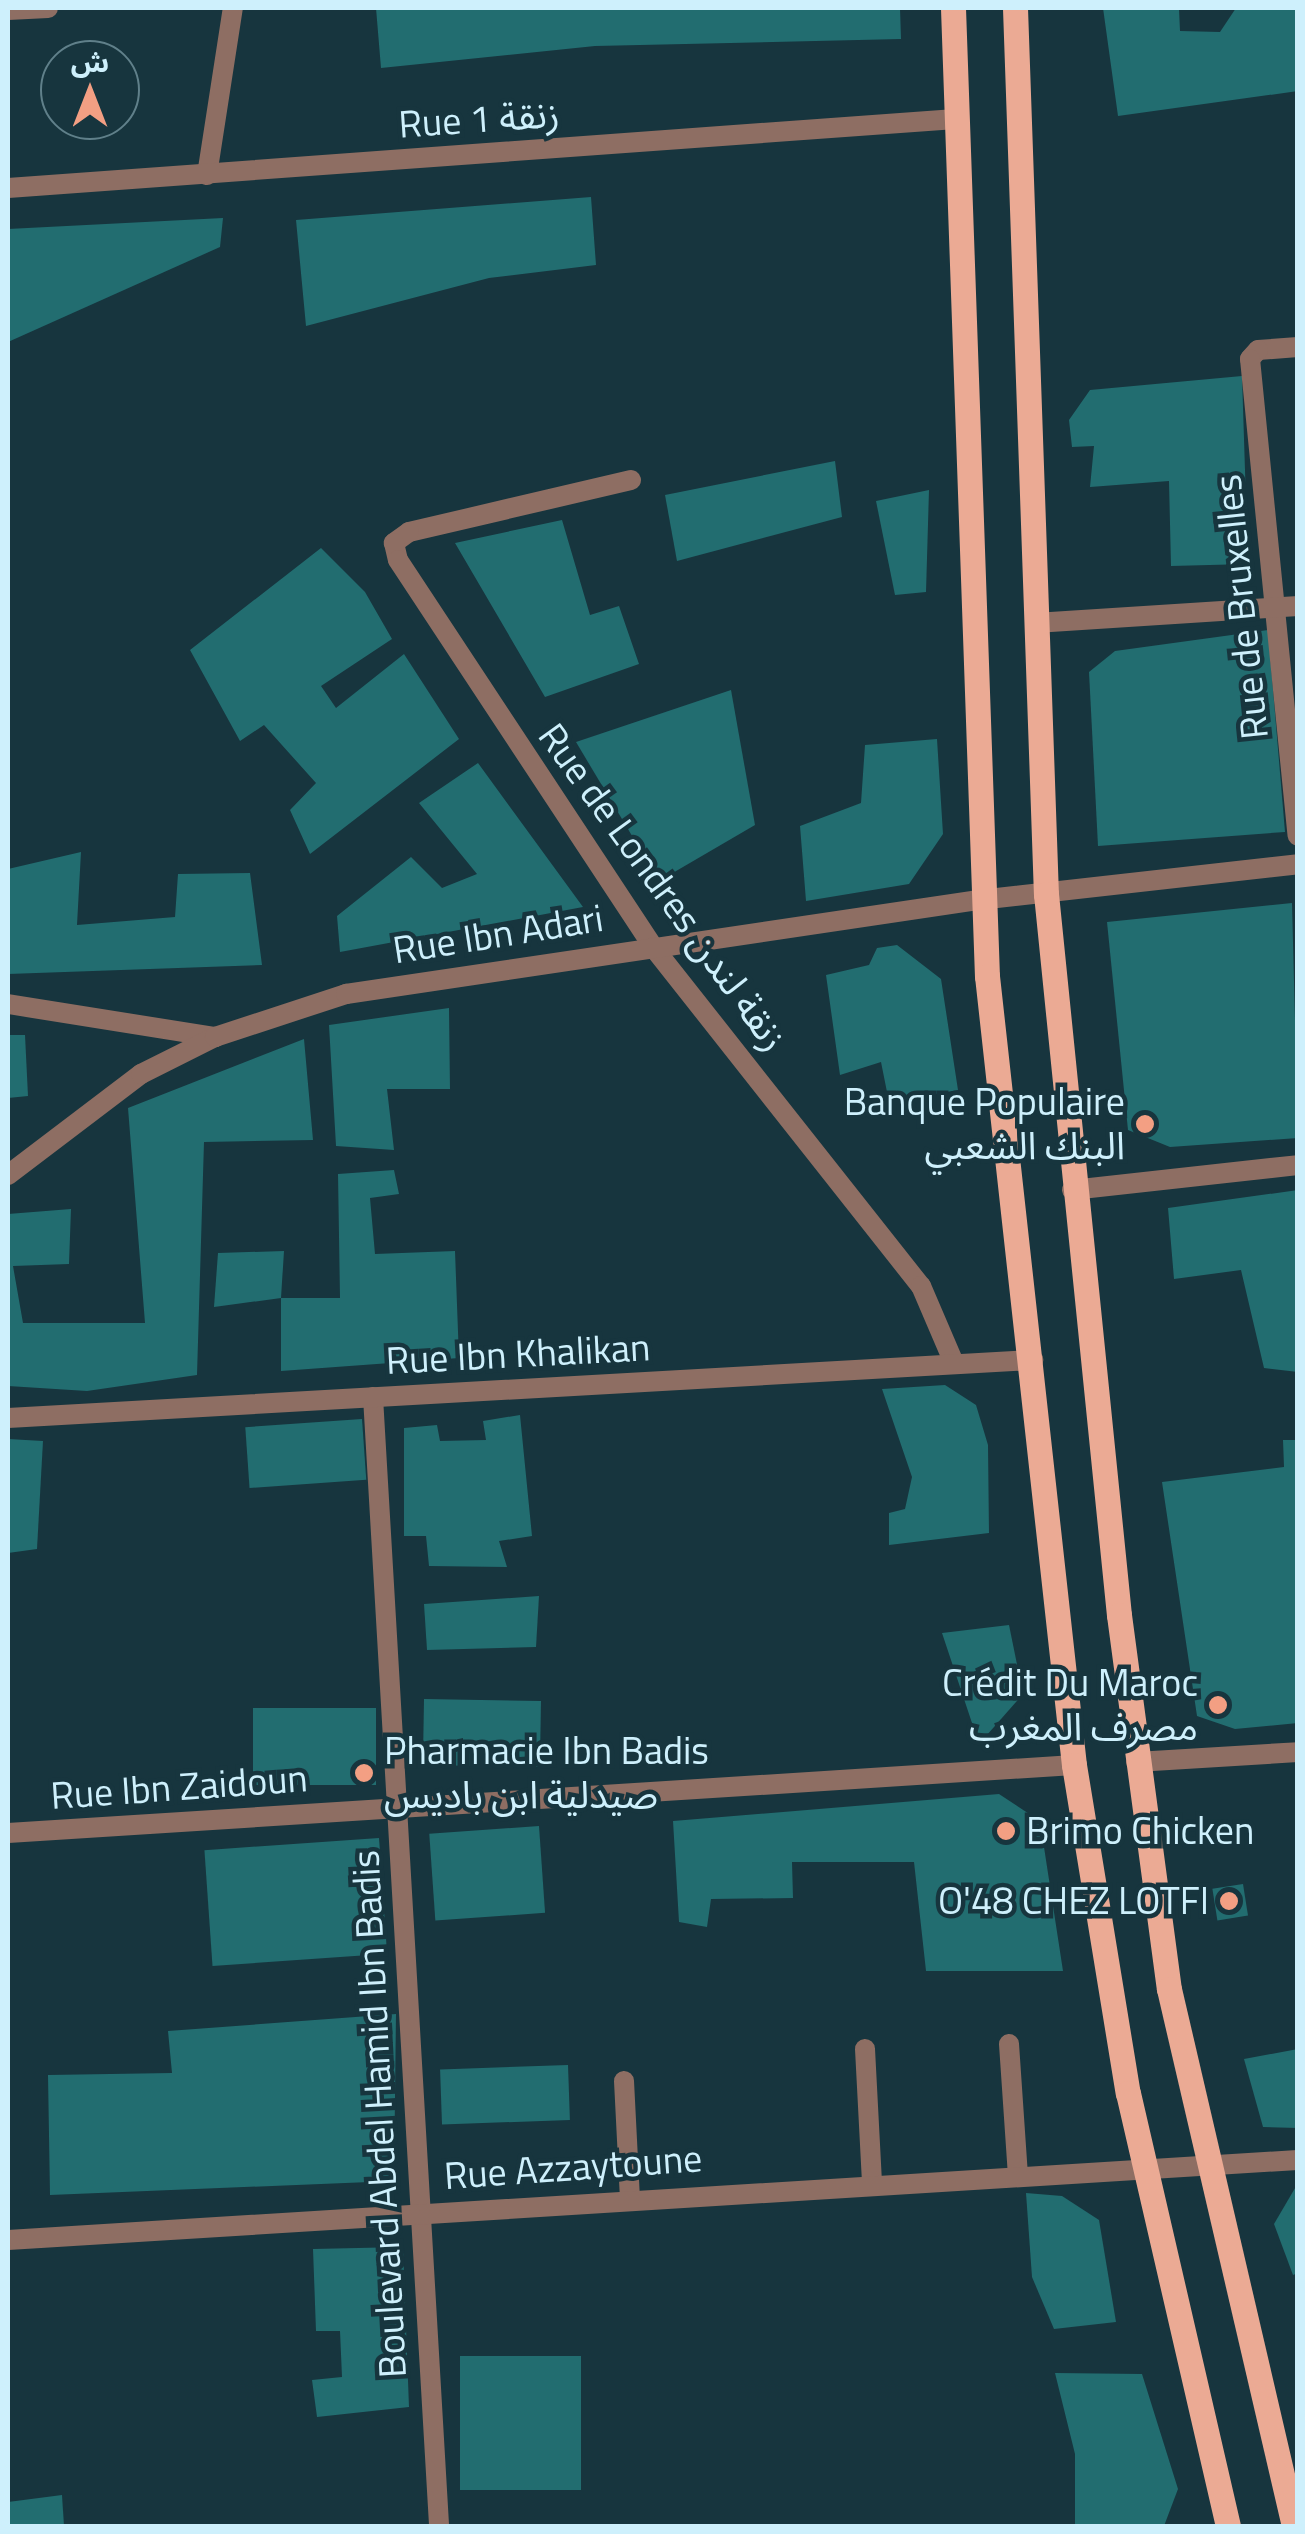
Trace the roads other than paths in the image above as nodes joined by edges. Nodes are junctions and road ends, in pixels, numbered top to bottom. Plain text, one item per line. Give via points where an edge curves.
1 (48, 8) edge
2 (234, 8) edge
3 (954, 8) edge
4 (1014, 8) edge
5 (8, 10) edge
6 (955, 118) junction
7 (207, 175) junction
8 (8, 188) edge
9 (1298, 348) edge
10 (632, 480) dead end
11 (1288, 606) edge
12 (1035, 622) junction
13 (1298, 836) edge
14 (1298, 864) edge
15 (1046, 894) junction
16 (979, 900) junction
17 (653, 946) junction
18 (8, 1004) edge
19 (215, 1037) junction
20 (1298, 1165) edge
21 (8, 1175) edge
22 (1072, 1190) junction
23 (1033, 1360) junction
24 (954, 1364) junction
25 (374, 1397) junction
26 (8, 1418) edge
27 (1298, 1752) edge
28 (1136, 1762) junction
29 (1074, 1765) junction
30 (395, 1807) junction
31 (8, 1833) edge
32 (1009, 2044) dead end
33 (865, 2049) dead end
34 (624, 2081) dead end
35 (1298, 2160) edge
36 (1208, 2164) junction
37 (1143, 2165) junction
38 (1018, 2175) junction
39 (872, 2184) junction
40 (630, 2199) junction
41 (421, 2212) junction
42 (8, 2240) edge
43 (438, 2526) edge
44 (1228, 2526) edge
45 (1294, 2526) edge

1 - 5 street
2 - 7 street
3 - 6 main road
4 - 12 main road
6 - 7 street, Rue 1 زنقة
6 - 16 main road
7 - 8 street, Rue 1 زنقة
9 - 11 street, Rue de Bruxelles via 1258,350 1251,371
10 - 17 street, Rue de Londres زنقة لندن via 394,543 417,597
11 - 12 street
11 - 13 street, Rue de Bruxelles
12 - 15 main road
14 - 15 street, Rue Ibn Adari
15 - 16 street, Rue Ibn Adari
15 - 22 main road
16 - 17 street, Rue Ibn Adari
16 - 23 main road
17 - 19 street, Rue Ibn Adari via 346,994
17 - 24 street, Rue de Londres زنقة لندن via 921,1286
18 - 19 street
19 - 21 street, Rue Ibn Adari via 141,1074
20 - 22 street
22 - 28 main road
23 - 24 street, Rue Ibn Khalikan
23 - 29 main road
24 - 25 street, Rue Ibn Khalikan
25 - 26 street, Rue Ibn Khalikan
25 - 30 street, Boulevard Abdel Hamid Ibn Badis
27 - 28 street
28 - 36 main road via 1169,1989
29 - 30 street, Rue Ibn Zaidoun
29 - 37 main road
30 - 31 street, Rue Ibn Zaidoun
30 - 41 street, Boulevard Abdel Hamid Ibn Badis
32 - 38 street
33 - 39 street
34 - 40 street
35 - 36 street, Rue Azzaytoune
36 - 37 street, Rue Azzaytoune
36 - 45 main road
37 - 38 street, Rue Azzaytoune
37 - 44 main road
38 - 39 street, Rue Azzaytoune
39 - 40 street, Rue Azzaytoune
40 - 41 street, Rue Azzaytoune
41 - 42 street, Rue Azzaytoune
41 - 43 street, Boulevard Abdel Hamid Ibn Badis

